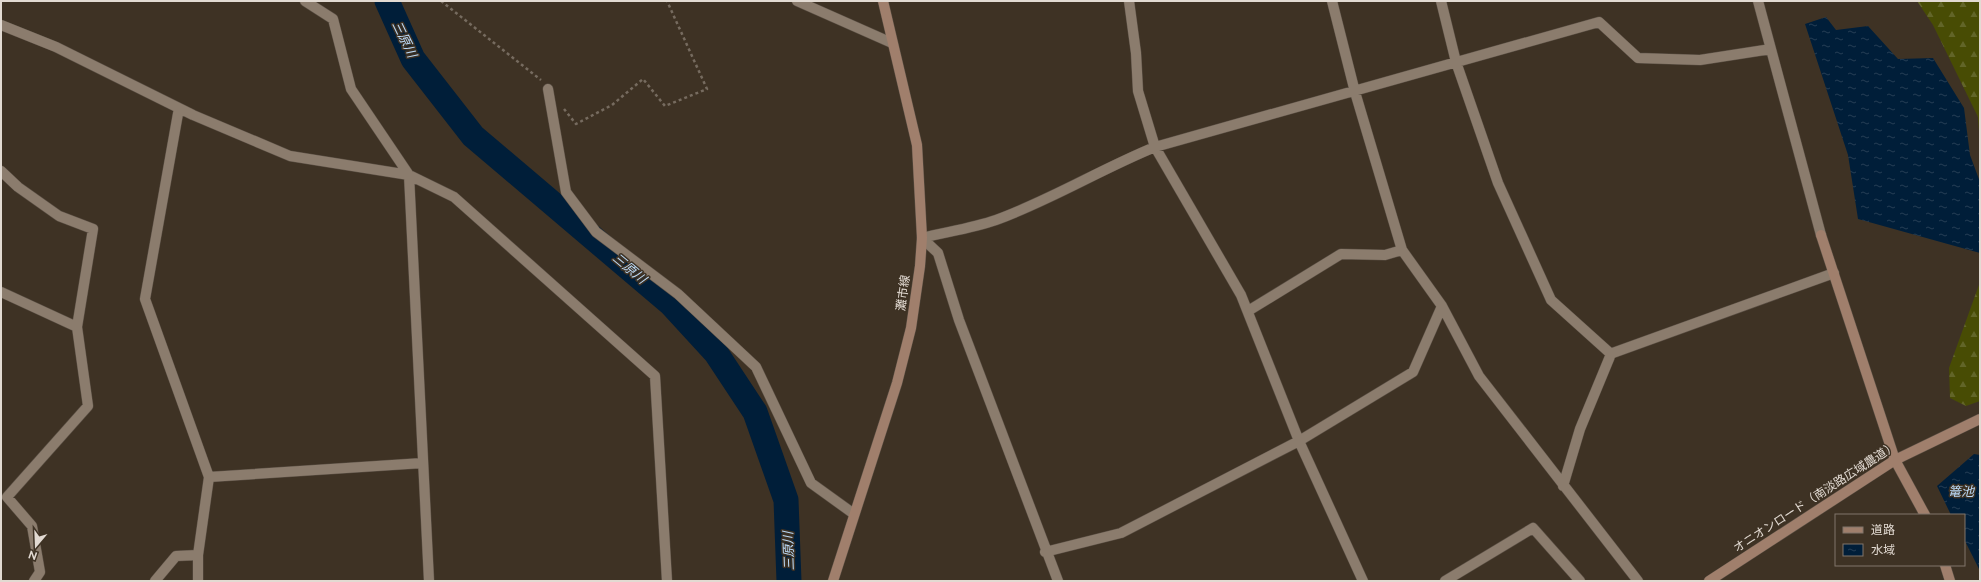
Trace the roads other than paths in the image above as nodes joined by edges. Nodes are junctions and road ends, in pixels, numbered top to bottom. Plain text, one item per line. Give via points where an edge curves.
1 (305, 1) edge
2 (797, 1) edge
3 (883, 1) edge
4 (1129, 1) edge
5 (1332, 1) edge
6 (1441, 1) edge
7 (1758, 1) edge
8 (1, 25) edge
9 (892, 43) junction
10 (1771, 49) junction
11 (1456, 62) junction
12 (548, 89) road end
13 (1355, 92) junction
14 (179, 108) junction
15 (1155, 147) junction
16 (1, 171) edge
17 (409, 175) junction
18 (922, 238) junction
19 (1402, 250) junction
20 (1834, 273) junction
21 (1, 292) edge
22 (1442, 306) junction
23 (1248, 311) junction
24 (77, 327) junction
25 (1610, 354) junction
26 (1980, 419) edge
27 (1299, 441) junction
28 (1895, 460) junction
29 (423, 463) junction
30 (209, 477) junction
31 (1563, 486) junction
32 (854, 514) junction
33 (1924, 514) edge
34 (1046, 552) junction
35 (198, 555) junction
36 (1945, 566) edge
37 (34, 581) edge
38 (155, 581) edge
39 (198, 581) edge
40 (429, 581) edge
41 (667, 581) edge
42 (833, 581) edge
43 (1058, 581) edge
44 (1363, 581) edge
45 (1445, 581) edge
46 (1580, 581) edge
47 (1638, 581) edge
48 (1709, 581) edge
49 (1950, 581) edge

1 - 17 street via 333,19 351,89
2 - 9 street
3 - 9 street, 灘市線
4 - 15 street via 1138,91
5 - 13 street
6 - 11 street
7 - 10 street
8 - 14 street via 56,47
9 - 18 street, 灘市線 via 917,145
10 - 11 street via 1700,60 1638,58 1599,22
10 - 20 street via 1821,235
11 - 13 street
11 - 25 street via 1498,183 1552,300 1592,334
12 - 32 street via 566,192 596,232 678,294 756,367 811,483
13 - 15 street
13 - 19 street
14 - 17 street via 290,156
14 - 30 street via 145,299
15 - 18 street via 1052,197 995,220
15 - 23 street
16 - 24 street via 18,187 59,216 93,229
17 - 29 street
17 - 41 street via 454,197 655,376
18 - 32 street, 灘市線 via 910,335 898,383
18 - 34 street via 938,253 959,320
19 - 22 street
19 - 23 street via 1385,256 1341,254
20 - 25 street
20 - 28 street
21 - 24 street
22 - 27 street via 1413,372
22 - 31 street via 1479,376
23 - 27 street
24 - 37 street via 88,406 7,497 32,526 40,572
25 - 31 street via 1580,429
26 - 28 street, オニオンロード（南淡路広域農道）
27 - 34 street via 1121,533
27 - 44 street
28 - 33 street
28 - 48 street, オニオンロード（南淡路広域農道）
29 - 30 street
29 - 40 street
30 - 35 street
31 - 47 street
32 - 42 street, 灘市線
34 - 43 street
35 - 38 street via 176,556
35 - 39 street
36 - 49 street
45 - 46 street via 1533,528

